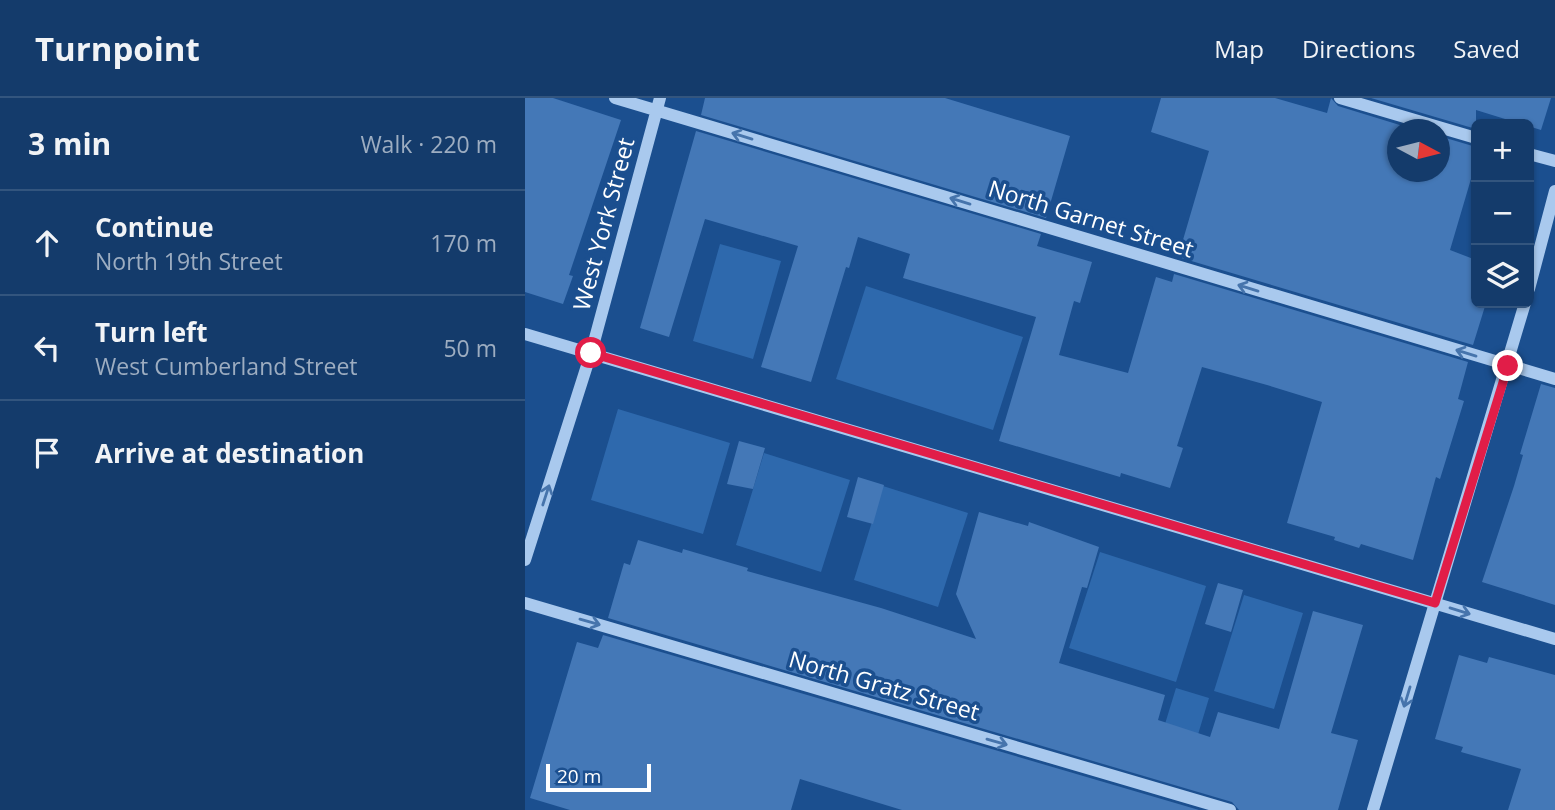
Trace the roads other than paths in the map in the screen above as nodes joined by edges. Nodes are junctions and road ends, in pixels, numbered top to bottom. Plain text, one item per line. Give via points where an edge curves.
1 (615, 98) edge
2 (1340, 98) edge
3 (658, 104) edge
4 (1471, 137) edge
5 (1534, 156) edge
6 (1555, 162) edge
7 (1555, 191) edge
8 (1534, 270) edge
9 (1524, 308) edge
10 (525, 334) edge
11 (591, 353) junction
12 (1508, 366) junction
13 (1555, 379) edge
14 (525, 560) edge
15 (525, 603) edge
16 (1435, 603) junction
17 (1555, 639) edge
18 (1230, 810) edge
19 (1373, 810) edge

1 - 3 street, North Garnet Street
2 - 4 street
3 - 11 street, West York Street
12 -> 3 street, North Garnet Street
5 - 6 street
7 - 8 street
9 - 12 street
10 - 11 street
14 -> 11 street, West York Street
11 - 16 street
12 - 13 street, North Garnet Street
12 - 16 street
15 -> 18 street, North Gratz Street
16 -> 17 street
16 -> 19 street

